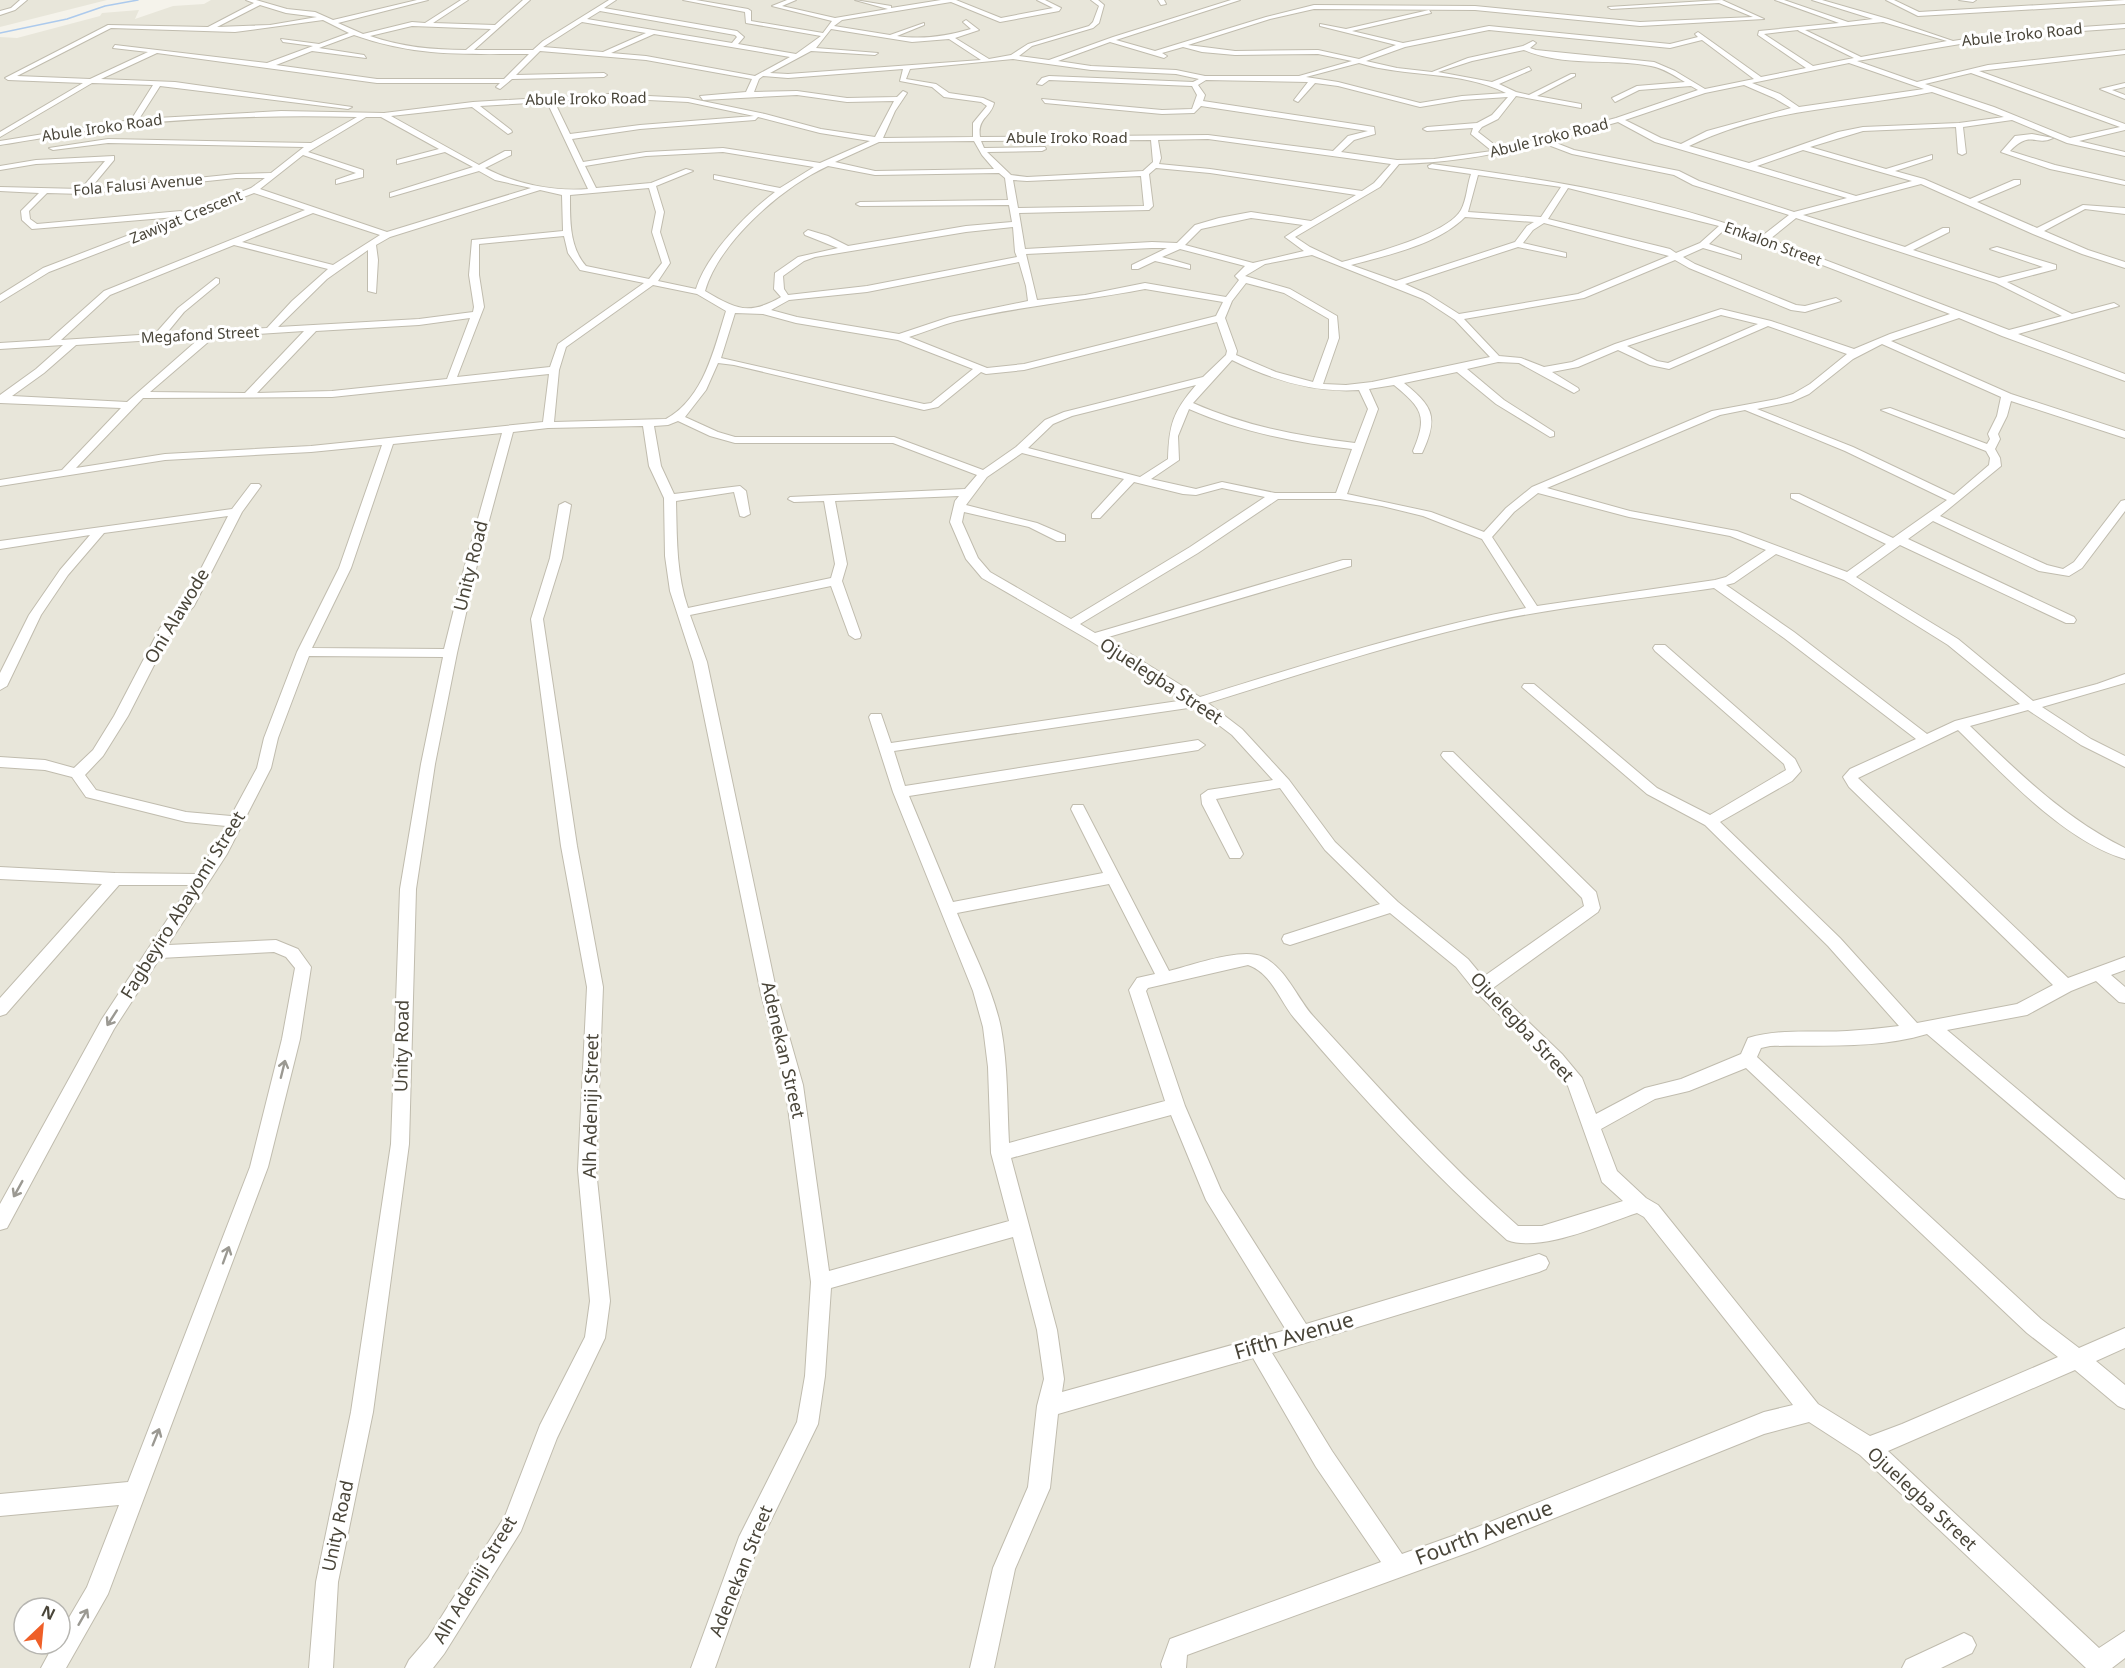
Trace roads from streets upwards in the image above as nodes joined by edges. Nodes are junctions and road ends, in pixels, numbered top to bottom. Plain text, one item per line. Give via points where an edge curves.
1 (249, 0) edge
2 (425, 0) edge
3 (465, 0) edge
4 (527, 0) edge
5 (598, 0) edge
6 (612, 0) edge
7 (686, 0) edge
8 (793, 0) edge
9 (858, 0) edge
10 (952, 0) edge
11 (1040, 0) edge
12 (1094, 0) edge
13 (1237, 0) edge
14 (1462, 0) edge
15 (1718, 0) edge
16 (1778, 0) edge
17 (1815, 0) edge
18 (1962, 0) edge
19 (1973, 0) edge
20 (23, 1) edge
21 (1654, 2) edge
22 (2121, 2) edge
23 (259, 3) junction
24 (1887, 3) edge
25 (0, 4) edge
26 (1644, 5) junction
27 (1355, 7) junction
28 (1447, 8) junction
29 (1875, 8) dead end
30 (2023, 8) junction
31 (598, 9) junction
32 (898, 9) junction
33 (1850, 11) junction
34 (1049, 12) junction
35 (1474, 12) junction
36 (0, 13) edge
37 (2034, 14) dead end
38 (324, 18) junction
39 (1061, 19) dead end
40 (1761, 19) junction
41 (580, 20) junction
42 (836, 20) junction
43 (1395, 20) junction
44 (1886, 20) junction
45 (1608, 21) junction
46 (333, 22) junction
47 (966, 22) dead end
48 (1679, 23) junction
49 (922, 24) dead end
50 (1849, 24) junction
51 (2054, 24) dead end
52 (427, 25) junction
53 (1322, 25) dead end
54 (2125, 26) edge
55 (495, 27) junction
56 (829, 27) junction
57 (1798, 28) junction
58 (210, 29) junction
59 (1785, 29) junction
60 (2065, 29) junction
61 (1346, 31) junction
62 (653, 32) junction
63 (354, 33) junction
64 (1550, 34) junction
65 (825, 35) junction
66 (890, 35) junction
67 (363, 36) junction
68 (950, 36) junction
69 (1596, 38) junction
70 (1704, 38) junction
71 (282, 40) dead end
72 (1109, 40) junction
73 (1618, 41) junction
74 (1954, 41) junction
75 (317, 45) junction
76 (1403, 45) junction
77 (733, 46) junction
78 (1182, 46) junction
79 (115, 47) dead end
80 (1525, 48) junction
81 (308, 49) junction
82 (810, 49) junction
83 (158, 50) junction
84 (536, 51) junction
85 (2125, 52) edge
86 (467, 53) junction
87 (875, 53) dead end
88 (1157, 53) junction
89 (604, 54) junction
90 (795, 56) junction
91 (364, 57) dead end
92 (1013, 57) junction
93 (1167, 57) dead end
94 (1863, 60) junction
95 (988, 61) junction
96 (1356, 62) junction
97 (1612, 62) junction
98 (1850, 62) junction
99 (1047, 63) junction
100 (266, 66) junction
101 (907, 68) junction
102 (1447, 68) junction
103 (1529, 69) dead end
104 (1814, 70) junction
105 (1972, 71) junction
106 (1426, 72) junction
107 (604, 75) dead end
108 (1573, 75) dead end
109 (759, 76) junction
110 (1457, 76) junction
111 (8, 78) junction
112 (1205, 78) junction
113 (1297, 78) junction
114 (507, 79) junction
115 (1313, 80) junction
116 (1760, 80) junction
117 (91, 81) junction
118 (0, 82) edge
119 (1744, 82) junction
120 (158, 83) junction
121 (1040, 84) dead end
122 (1194, 84) junction
123 (1493, 84) junction
124 (1691, 84) junction
125 (1917, 84) junction
126 (2125, 85) edge
127 (864, 90) dead end
128 (888, 90) dead end
129 (1931, 90) junction
130 (1704, 92) junction
131 (749, 94) junction
132 (914, 94) dead end
133 (936, 94) dead end
134 (947, 94) junction
135 (1514, 94) junction
136 (901, 96) junction
137 (1532, 96) junction
138 (2125, 97) edge
139 (549, 99) junction
140 (688, 100) junction
141 (848, 100) junction
142 (1298, 100) dead end
143 (1615, 100) dead end
144 (1045, 101) dead end
145 (488, 103) junction
146 (473, 104) junction
147 (1198, 106) junction
148 (1578, 106) dead end
149 (1796, 108) junction
150 (384, 115) junction
151 (363, 116) junction
152 (765, 116) junction
153 (2012, 118) junction
154 (1619, 120) junction
155 (134, 122) junction
156 (1163, 124) junction
157 (1479, 125) junction
158 (1959, 125) junction
159 (2125, 127) edge
160 (1427, 129) dead end
161 (1067, 130) dead end
162 (508, 132) dead end
163 (0, 135) edge
164 (568, 137) junction
165 (1097, 137) junction
166 (1154, 137) junction
167 (976, 138) junction
168 (878, 140) junction
169 (1545, 141) junction
170 (2070, 141) junction
171 (0, 143) edge
172 (312, 146) junction
173 (1681, 147) junction
174 (53, 148) dead end
175 (1042, 148) dead end
176 (1805, 148) junction
177 (448, 149) junction
178 (982, 150) junction
179 (1499, 152) junction
180 (304, 153) junction
181 (507, 153) dead end
182 (1336, 153) junction
183 (1962, 153) dead end
184 (2125, 154) edge
185 (1929, 157) dead end
186 (400, 162) dead end
187 (1401, 162) junction
188 (582, 164) junction
189 (824, 165) junction
190 (1156, 166) junction
191 (1748, 166) junction
192 (0, 168) edge
193 (479, 168) junction
194 (689, 171) dead end
195 (1000, 171) junction
196 (1887, 171) junction
197 (1145, 173) junction
198 (1475, 173) junction
199 (275, 175) junction
200 (717, 177) dead end
201 (1009, 177) junction
202 (1921, 181) junction
203 (339, 182) dead end
204 (2017, 182) dead end
205 (2125, 183) edge
206 (652, 185) junction
207 (1566, 185) junction
208 (538, 188) junction
209 (0, 189) edge
210 (254, 190) junction
211 (45, 191) junction
212 (593, 191) junction
213 (781, 191) junction
214 (83, 192) junction
215 (566, 193) junction
216 (1364, 194) junction
217 (393, 195) dead end
218 (1858, 200) junction
219 (1970, 202) junction
220 (860, 204) dead end
221 (1014, 207) junction
222 (313, 210) junction
223 (2125, 211) edge
224 (200, 212) junction
225 (1463, 214) junction
226 (1796, 214) junction
227 (1543, 220) junction
228 (1018, 224) junction
229 (1313, 224) junction
230 (1725, 225) junction
231 (1946, 230) dead end
232 (2036, 232) junction
233 (566, 233) junction
234 (808, 233) dead end
235 (387, 235) junction
236 (1763, 240) junction
237 (232, 242) junction
238 (371, 243) junction
239 (1518, 243) junction
240 (1702, 245) junction
241 (1179, 246) junction
242 (845, 248) junction
243 (1994, 249) dead end
244 (1906, 250) junction
245 (1313, 252) junction
246 (1020, 255) junction
247 (1563, 255) dead end
248 (1676, 256) junction
249 (1738, 257) dead end
250 (1155, 258) junction
251 (1251, 265) junction
252 (1342, 265) junction
253 (2125, 265) edge
254 (1135, 267) dead end
255 (1187, 267) dead end
256 (333, 268) junction
257 (1244, 280) junction
258 (216, 281) dead end
259 (1999, 281) junction
260 (650, 283) junction
261 (1393, 285) junction
262 (373, 291) dead end
263 (700, 292) junction
264 (786, 298) junction
265 (0, 299) edge
266 (1228, 300) junction
267 (1836, 302) dead end
268 (1033, 303) junction
269 (2114, 306) dead end
270 (731, 310) junction
271 (763, 311) junction
272 (476, 314) junction
273 (1957, 315) junction
274 (1457, 317) junction
275 (2071, 317) junction
276 (1220, 318) junction
277 (1768, 323) junction
278 (313, 328) junction
279 (269, 331) junction
280 (2005, 334) junction
281 (210, 335) junction
282 (158, 337) junction
283 (900, 337) junction
284 (1883, 341) junction
285 (73, 342) junction
286 (52, 344) junction
287 (0, 346) edge
288 (1618, 346) junction
289 (1855, 353) junction
290 (1231, 356) junction
291 (1497, 359) junction
292 (714, 360) junction
293 (1459, 368) junction
294 (979, 369) junction
295 (554, 370) junction
296 (1543, 370) junction
297 (2122, 375) edge
298 (1204, 380) junction
299 (1395, 380) junction
300 (450, 383) junction
301 (1317, 386) junction
302 (1362, 386) junction
303 (1574, 390) dead end
304 (141, 395) junction
305 (248, 396) junction
306 (2007, 396) junction
307 (1, 400) edge
308 (129, 405) junction
309 (1188, 405) junction
310 (1744, 406) junction
311 (1886, 410) dead end
312 (680, 418) junction
313 (648, 422) junction
314 (548, 425) junction
315 (509, 428) junction
316 (1551, 434) dead end
317 (2125, 435) edge
318 (389, 441) junction
319 (1357, 446) junction
320 (1020, 448) junction
321 (1990, 449) junction
322 (1418, 451) dead end
323 (66, 472) junction
324 (984, 476) junction
325 (1136, 480) junction
326 (0, 483) edge
327 (255, 486) dead end
328 (1536, 489) junction
329 (968, 492) junction
330 (1275, 496) junction
331 (1340, 496) junction
332 (1796, 496) dead end
333 (830, 497) junction
334 (670, 498) junction
335 (794, 499) dead end
336 (1954, 499) junction
337 (2125, 503) edge
338 (565, 505) dead end
339 (960, 507) junction
340 (236, 512) junction
341 (744, 514) dead end
342 (1095, 516) dead end
343 (1931, 516) junction
344 (99, 531) junction
345 (1486, 537) junction
346 (1061, 538) dead end
347 (1895, 541) junction
348 (0, 545) edge
349 (1773, 550) junction
350 (1347, 563) dead end
351 (1848, 577) junction
352 (836, 580) junction
353 (1716, 584) junction
354 (1534, 610) junction
355 (682, 613) junction
356 (2070, 620) dead end
357 (1071, 624) junction
358 (855, 635) dead end
359 (1094, 637) junction
360 (1660, 648) dead end
361 (304, 652) junction
362 (450, 652) junction
363 (2125, 678) edge
364 (0, 686) edge
365 (1529, 687) dead end
366 (1198, 702) junction
367 (2031, 706) junction
368 (876, 717) dead end
369 (1960, 724) junction
370 (1925, 739) junction
371 (1198, 745) dead end
372 (886, 748) junction
373 (1448, 755) dead end
374 (0, 762) edge
375 (2125, 762) edge
376 (77, 774) junction
377 (1284, 783) junction
378 (900, 792) junction
379 (1078, 809) dead end
380 (1710, 821) junction
381 (237, 822) junction
382 (1235, 854) dead end
383 (2125, 854) edge
384 (0, 873) edge
385 (1114, 877) junction
386 (115, 879) junction
387 (203, 880) junction
388 (1392, 906) junction
389 (946, 909) junction
390 (1290, 939) dead end
391 (156, 952) junction
392 (2125, 963) edge
393 (2098, 974) junction
394 (1165, 978) junction
395 (2065, 986) junction
396 (1482, 987) junction
397 (2125, 997) edge
398 (0, 1009) edge
399 (1922, 1028) junction
400 (1748, 1059) junction
401 (1176, 1107) junction
402 (1592, 1125) junction
403 (1000, 1153) junction
404 (2125, 1191) edge
405 (1639, 1204) junction
406 (0, 1222) edge
407 (1019, 1227) junction
408 (1539, 1263) dead end
409 (821, 1282) junction
410 (1301, 1335) junction
411 (2125, 1338) edge
412 (1257, 1346) junction
413 (2074, 1358) junction
414 (2125, 1399) edge
415 (1048, 1406) junction
416 (1811, 1411) junction
417 (1868, 1447) junction
418 (133, 1493) junction
419 (0, 1505) edge
420 (1397, 1566) junction
421 (2125, 1643) edge
422 (1964, 1645) dead end
423 (2099, 1666) edge
424 (53, 1668) edge
425 (321, 1668) edge
426 (417, 1668) edge
427 (703, 1668) edge
428 (982, 1668) edge
429 (1174, 1668) edge
430 (1914, 1668) edge

1 - 23 street
2 - 46 street
3 - 52 street
4 - 55 street
5 - 6 street
6 - 31 street
7 - 65 street via 748,11 748,22
8 - 42 street via 775,6
9 - 32 street
10 - 32 street
10 - 34 street via 1000,20
11 - 34 street via 1059,9
12 - 92 street via 1102,6 1091,27 1030,45
13 - 72 street
14 - 35 street
15 - 21 street
15 - 40 street
16 - 50 street
17 - 33 street
18 - 19 street
20 - 25 street
20 - 36 street via 9,12
21 - 26 street
22 - 30 street
23 - 38 street
23 - 58 street
24 - 30 street via 1918,14
26 - 45 street via 1609,5
26 - 48 street
27 - 28 street
27 - 43 street
27 - 78 street via 1305,7
28 - 35 street
28 - 43 street
29 - 33 street
30 - 37 street
31 - 41 street
31 - 77 street via 741,35
32 - 42 street
33 - 44 street
34 - 39 street
35 - 45 street via 1525,9
38 - 46 street
38 - 58 street via 270,27
40 - 48 street
40 - 59 street
41 - 62 street
41 - 84 street
42 - 56 street
43 - 61 street
44 - 50 street
44 - 74 street
45 - 48 street
45 - 69 street
46 - 63 street
47 - 68 street via 976,30
48 - 70 street
49 - 66 street
50 - 57 street
51 - 60 street
52 - 55 street
52 - 67 street via 406,25
53 - 61 street
54 - 60 street, Abule Iroko Road
55 - 86 street
56 - 65 street
56 - 66 street
57 - 59 street
57 - 94 street
58 - 111 street via 108,26
59 - 104 street via 1760,34
60 - 74 street, Abule Iroko Road
61 - 76 street
62 - 77 street
62 - 89 street
63 - 67 street
63 - 75 street
64 - 69 street
64 - 76 street via 1489,28
64 - 80 street
65 - 82 street
66 - 68 street via 912,40
67 - 86 street via 406,48
68 - 95 street
69 - 73 street
70 - 73 street via 1670,46
70 - 116 street
71 - 75 street
72 - 88 street
72 - 99 street
73 - 97 street
74 - 94 street, Abule Iroko Road
75 - 81 street
76 - 96 street
77 - 90 street
78 - 88 street
78 - 96 street via 1229,54 1326,53
79 - 83 street
80 - 97 street
80 - 102 street via 1470,58
81 - 91 street
81 - 100 street
82 - 87 street
82 - 90 street
83 - 100 street
83 - 117 street
84 - 86 street
84 - 89 street
84 - 114 street
85 - 105 street
88 - 93 street
89 - 109 street
90 - 109 street
92 - 95 street
92 - 99 street
94 - 98 street, Abule Iroko Road
95 - 101 street
96 - 106 street
96 - 113 street
97 - 124 street via 1654,64
98 - 104 street, Abule Iroko Road
98 - 125 street
99 - 112 street via 1176,72
100 - 114 street via 390,82
101 - 109 street
101 - 134 street via 902,80 934,86
102 - 106 street
102 - 110 street
103 - 123 street
104 - 116 street, Abule Iroko Road
105 - 125 street
105 - 159 street
106 - 110 street
107 - 114 street
108 - 137 street
109 - 131 street
110 - 123 street
111 - 117 street
111 - 118 street
112 - 113 street
112 - 122 street
113 - 115 street
114 - 145 street
115 - 135 street via 1420,105
115 - 142 street
116 - 119 street, Abule Iroko Road
117 - 120 street
117 - 163 street
119 - 130 street, Abule Iroko Road
119 - 149 street
120 - 150 street via 253,92
120 - 155 street
121 - 122 street via 1049,78
122 - 147 street via 1201,95
123 - 135 street
124 - 130 street
124 - 143 street via 1637,88
125 - 129 street
126 - 138 street via 2104,89
127 - 141 street
128 - 136 street
129 - 149 street
129 - 153 street
130 - 154 street, Abule Iroko Road
131 - 140 street
131 - 141 street via 797,93
132 - 136 street
133 - 134 street
134 - 167 street via 991,105 977,121
135 - 137 street
135 - 157 street via 1495,117
136 - 141 street
136 - 168 street
137 - 148 street
139 - 140 street, Abule Iroko Road via 609,96
139 - 145 street, Abule Iroko Road
139 - 164 street
140 - 152 street, Abule Iroko Road
144 - 156 street via 1136,108
145 - 146 street, Abule Iroko Road
146 - 150 street, Abule Iroko Road
146 - 162 street
147 - 156 street
147 - 182 street via 1312,118 1371,129 1372,132 1351,138
149 - 173 street via 1710,133
150 - 151 street, Abule Iroko Road
150 - 177 street
151 - 155 street, Abule Iroko Road via 253,114
151 - 172 street, Zawiyat Crescent
152 - 164 street
152 - 168 street, Abule Iroko Road via 820,131
153 - 158 street
153 - 170 street
154 - 169 street, Abule Iroko Road
154 - 173 street
155 - 171 street, Abule Iroko Road
156 - 166 street, Abule Iroko Road
156 - 182 street, Abule Iroko Road via 1223,138
157 - 160 street
157 - 179 street via 1474,132
158 - 176 street via 1863,129
158 - 183 street
159 - 170 street
161 - 165 street
164 - 188 street
165 - 166 street, Abule Iroko Road
165 - 167 street, Abule Iroko Road
166 - 190 street
167 - 168 street, Abule Iroko Road
167 - 178 street
168 - 189 street
169 - 179 street, Abule Iroko Road
169 - 226 street via 1572,152 1669,171
170 - 184 street
170 - 205 street via 2023,136 2005,152
172 - 174 street via 108,141
172 - 180 street, Zawiyat Crescent
173 - 191 street
175 - 178 street
176 - 191 street
176 - 196 street
177 - 186 street
177 - 193 street
178 - 195 street
179 - 187 street, Abule Iroko Road
180 - 199 street, Zawiyat Crescent
180 - 203 street via 360,172
181 - 193 street
182 - 187 street, Abule Iroko Road
185 - 196 street
187 - 198 street, Enkalon Street
187 - 216 street
188 - 189 street via 646,154 723,150
188 - 212 street
189 - 195 street via 875,173
189 - 213 street
190 - 197 street
190 - 216 street
191 - 218 street
192 - 214 street via 111,158
193 - 208 street via 507,181
193 - 217 street
194 - 206 street
195 - 201 street
196 - 202 street
197 - 201 street
197 - 221 street via 1149,206 1146,208
198 - 207 street, Enkalon Street
198 - 225 street
199 - 210 street, Zawiyat Crescent
199 - 214 street, Fola Falusi Avenue
200 - 213 street
201 - 221 street
202 - 218 street
202 - 219 street
204 - 219 street
206 - 212 street
206 - 260 street via 660,212 656,232 666,263
207 - 227 street
207 - 230 street, Enkalon Street
208 - 215 street
208 - 235 street, Megafond Street
209 - 211 street, Fola Falusi Avenue
210 - 222 street
210 - 224 street, Zawiyat Crescent
211 - 214 street, Fola Falusi Avenue
211 - 224 street via 25,211 26,220 35,226
212 - 215 street
213 - 263 street via 755,211 706,272
215 - 233 street
216 - 229 street
218 - 226 street
219 - 232 street
220 - 221 street
221 - 228 street
222 - 235 street
222 - 237 street
223 - 232 street via 2084,207
224 - 265 street, Zawiyat Crescent via 46,270
225 - 227 street
225 - 252 street via 1425,237
226 - 236 street
226 - 244 street
227 - 239 street
227 - 248 street
228 - 242 street
228 - 246 street
229 - 241 street via 1251,215 1198,227
229 - 245 street via 1289,237
230 - 236 street, Enkalon Street
230 - 240 street
231 - 244 street
232 - 253 street
233 - 260 street via 583,268
233 - 272 street via 475,242 474,275 479,307
234 - 242 street
235 - 238 street, Megafond Street
236 - 273 street, Enkalon Street
237 - 256 street
237 - 286 street via 107,293
238 - 256 street, Megafond Street
238 - 262 street
239 - 247 street
239 - 261 street
240 - 248 street
240 - 249 street
241 - 246 street
241 - 250 street
241 - 251 street
242 - 264 street via 801,259 778,274 779,289
243 - 259 street via 2053,267
244 - 259 street
245 - 251 street
245 - 252 street
246 - 264 street via 867,290
246 - 268 street
248 - 267 street via 1794,308
248 - 274 street via 1566,300
250 - 254 street
250 - 255 street
251 - 257 street via 1242,271 1240,276
252 - 261 street
256 - 279 street, Megafond Street
257 - 266 street
257 - 301 street via 1287,291 1334,318 1334,338
258 - 282 street via 180,310
259 - 275 street
260 - 263 street
260 - 295 street via 561,346
261 - 274 street via 1436,302
263 - 270 street
264 - 271 street
266 - 268 street via 1145,286
266 - 276 street
268 - 283 street via 953,319
269 - 275 street
270 - 271 street
270 - 292 street
271 - 283 street
272 - 278 street via 419,322
272 - 300 street
273 - 280 street, Enkalon Street
273 - 284 street
274 - 291 street
275 - 280 street
276 - 290 street
276 - 294 street via 1024,367
277 - 288 street via 1721,312
277 - 288 street via 1669,366
277 - 289 street
278 - 279 street
278 - 305 street
279 - 281 street, Megafond Street
280 - 297 street, Enkalon Street
281 - 282 street, Megafond Street
281 - 304 street
282 - 285 street, Megafond Street
283 - 294 street
284 - 289 street
284 - 306 street
285 - 286 street, Megafond Street
285 - 307 street
286 - 287 street, Megafond Street
288 - 296 street via 1574,365
289 - 310 street via 1799,395 1779,403
290 - 298 street
290 - 301 street via 1276,375
291 - 293 street
291 - 296 street via 1521,361
292 - 294 street via 924,407 934,405
292 - 312 street via 698,395
293 - 299 street
293 - 316 street via 1500,402
295 - 300 street
295 - 314 street
296 - 303 street
298 - 309 street
298 - 320 street via 1068,414 1049,422
299 - 302 street
299 - 322 street via 1423,404 1429,419
300 - 305 street via 332,394
301 - 302 street
302 - 319 street via 1372,409
304 - 305 street
304 - 308 street
306 - 317 street
306 - 321 street
307 - 308 street
308 - 323 street
309 - 319 street via 1249,430
309 - 325 street via 1173,435 1173,460
310 - 328 street via 1716,413
310 - 336 street via 1849,449
311 - 321 street
312 - 313 street
312 - 324 street via 735,440 894,440
313 - 314 street
313 - 334 street, Adenekan Street via 656,466
314 - 315 street
315 - 318 street
315 - 362 street, Unity Road
318 - 323 street via 165,457
318 - 361 street, Fagbeyiro Abayomi Street via 345,568
319 - 331 street
320 - 324 street
320 - 325 street
321 - 336 street via 1995,466
323 - 326 street
324 - 329 street, Ojuelegba Street
325 - 330 street via 1196,492 1222,485
325 - 342 street
327 - 340 street, Oni Alawode
328 - 345 street
328 - 349 street via 1629,514 1733,533
329 - 333 street
329 - 339 street, Ojuelegba Street
330 - 331 street
330 - 357 street
331 - 345 street via 1427,514
332 - 347 street
333 - 335 street
333 - 352 street via 841,564
334 - 341 street via 736,488
334 - 355 street, Adenekan Street via 671,556
336 - 343 street
337 - 343 street via 2078,565 2065,573 2043,568
338 - 426 street, Alh Adeniji Street via 556,558 537,620 569,846 595,987 587,1170 600,1301 595,1338 548,1433 513,1523 436,1646
339 - 346 street via 1033,525
339 - 357 street, Ojuelegba Street via 956,522 961,537 986,575
340 - 344 street
340 - 376 street, Oni Alawode via 188,606 166,628 121,716 98,753
343 - 347 street
344 - 348 street
344 - 364 street via 35,615
345 - 354 street
347 - 351 street
347 - 356 street
349 - 351 street
349 - 353 street via 1730,580
350 - 359 street
351 - 367 street via 1953,642
352 - 355 street
352 - 358 street
353 - 354 street
353 - 370 street
354 - 366 street via 1387,644
355 - 409 street, Adenekan Street via 700,662 769,994 794,1085
357 - 359 street, Ojuelegba Street
359 - 366 street, Ojuelegba Street
360 - 380 street via 1790,762 1794,771
361 - 362 street
361 - 381 street, Fagbeyiro Abayomi Street via 271,738 264,768
362 - 425 street, Unity Road via 408,889 400,1144 362,1412 327,1582
363 - 367 street
365 - 380 street via 1652,790
366 - 372 street
366 - 377 street, Ojuelegba Street via 1237,732
367 - 369 street
367 - 375 street
368 - 372 street
369 - 370 street
369 - 383 street via 2049,809 2096,841
370 - 395 street via 1850,777
371 - 378 street
372 - 378 street
373 - 396 street via 1590,896 1592,908
374 - 376 street via 45,765
376 - 381 street via 91,794 186,817
377 - 382 street via 1208,795
377 - 388 street, Ojuelegba Street via 1330,846
378 - 389 street
379 - 385 street
380 - 399 street
381 - 387 street, Fagbeyiro Abayomi Street
384 - 386 street
385 - 389 street
385 - 394 street
386 - 387 street
386 - 398 street
387 - 391 street, Fagbeyiro Abayomi Street
388 - 390 street
388 - 396 street, Ojuelegba Street via 1462,963
389 - 403 street via 981,991 992,1028
391 -> 406 street, Fagbeyiro Abayomi Street via 108,1024
418 -> 391 street via 259,1167 291,1039 303,967 292,953 276,946
392 - 393 street
393 - 395 street
393 - 397 street
394 - 401 street via 1143,983 1137,990
394 - 405 street via 1248,959 1265,965 1296,1008 1414,1137 1514,1234 1542,1235
395 - 399 street via 2021,1010
396 - 402 street, Ojuelegba Street via 1576,1083
399 - 400 street via 1849,1038 1770,1039 1754,1043
399 - 404 street
400 - 402 street via 1683,1086 1651,1093
400 - 413 street via 2034,1326
401 - 403 street
401 - 410 street via 1213,1194
402 - 405 street, Ojuelegba Street via 1609,1176
403 - 407 street
405 - 416 street, Ojuelegba Street via 1651,1211
407 - 409 street
407 - 415 street via 1047,1330 1054,1379
408 - 410 street, Fifth Avenue
409 - 427 street, Adenekan Street via 815,1376 807,1424 747,1545
410 - 412 street, Fifth Avenue
411 - 413 street
412 - 415 street, Fifth Avenue
412 - 420 street via 1324,1459
413 - 414 street
413 - 417 street
415 - 428 street via 1039,1488 1004,1568
416 - 417 street, Ojuelegba Street
416 - 420 street, Fourth Avenue via 1764,1423 1475,1539
417 - 423 street, Ojuelegba Street
418 - 419 street
424 -> 418 street via 96,1594
420 - 429 street, Fourth Avenue via 1178,1647
421 - 423 street
422 - 430 street

